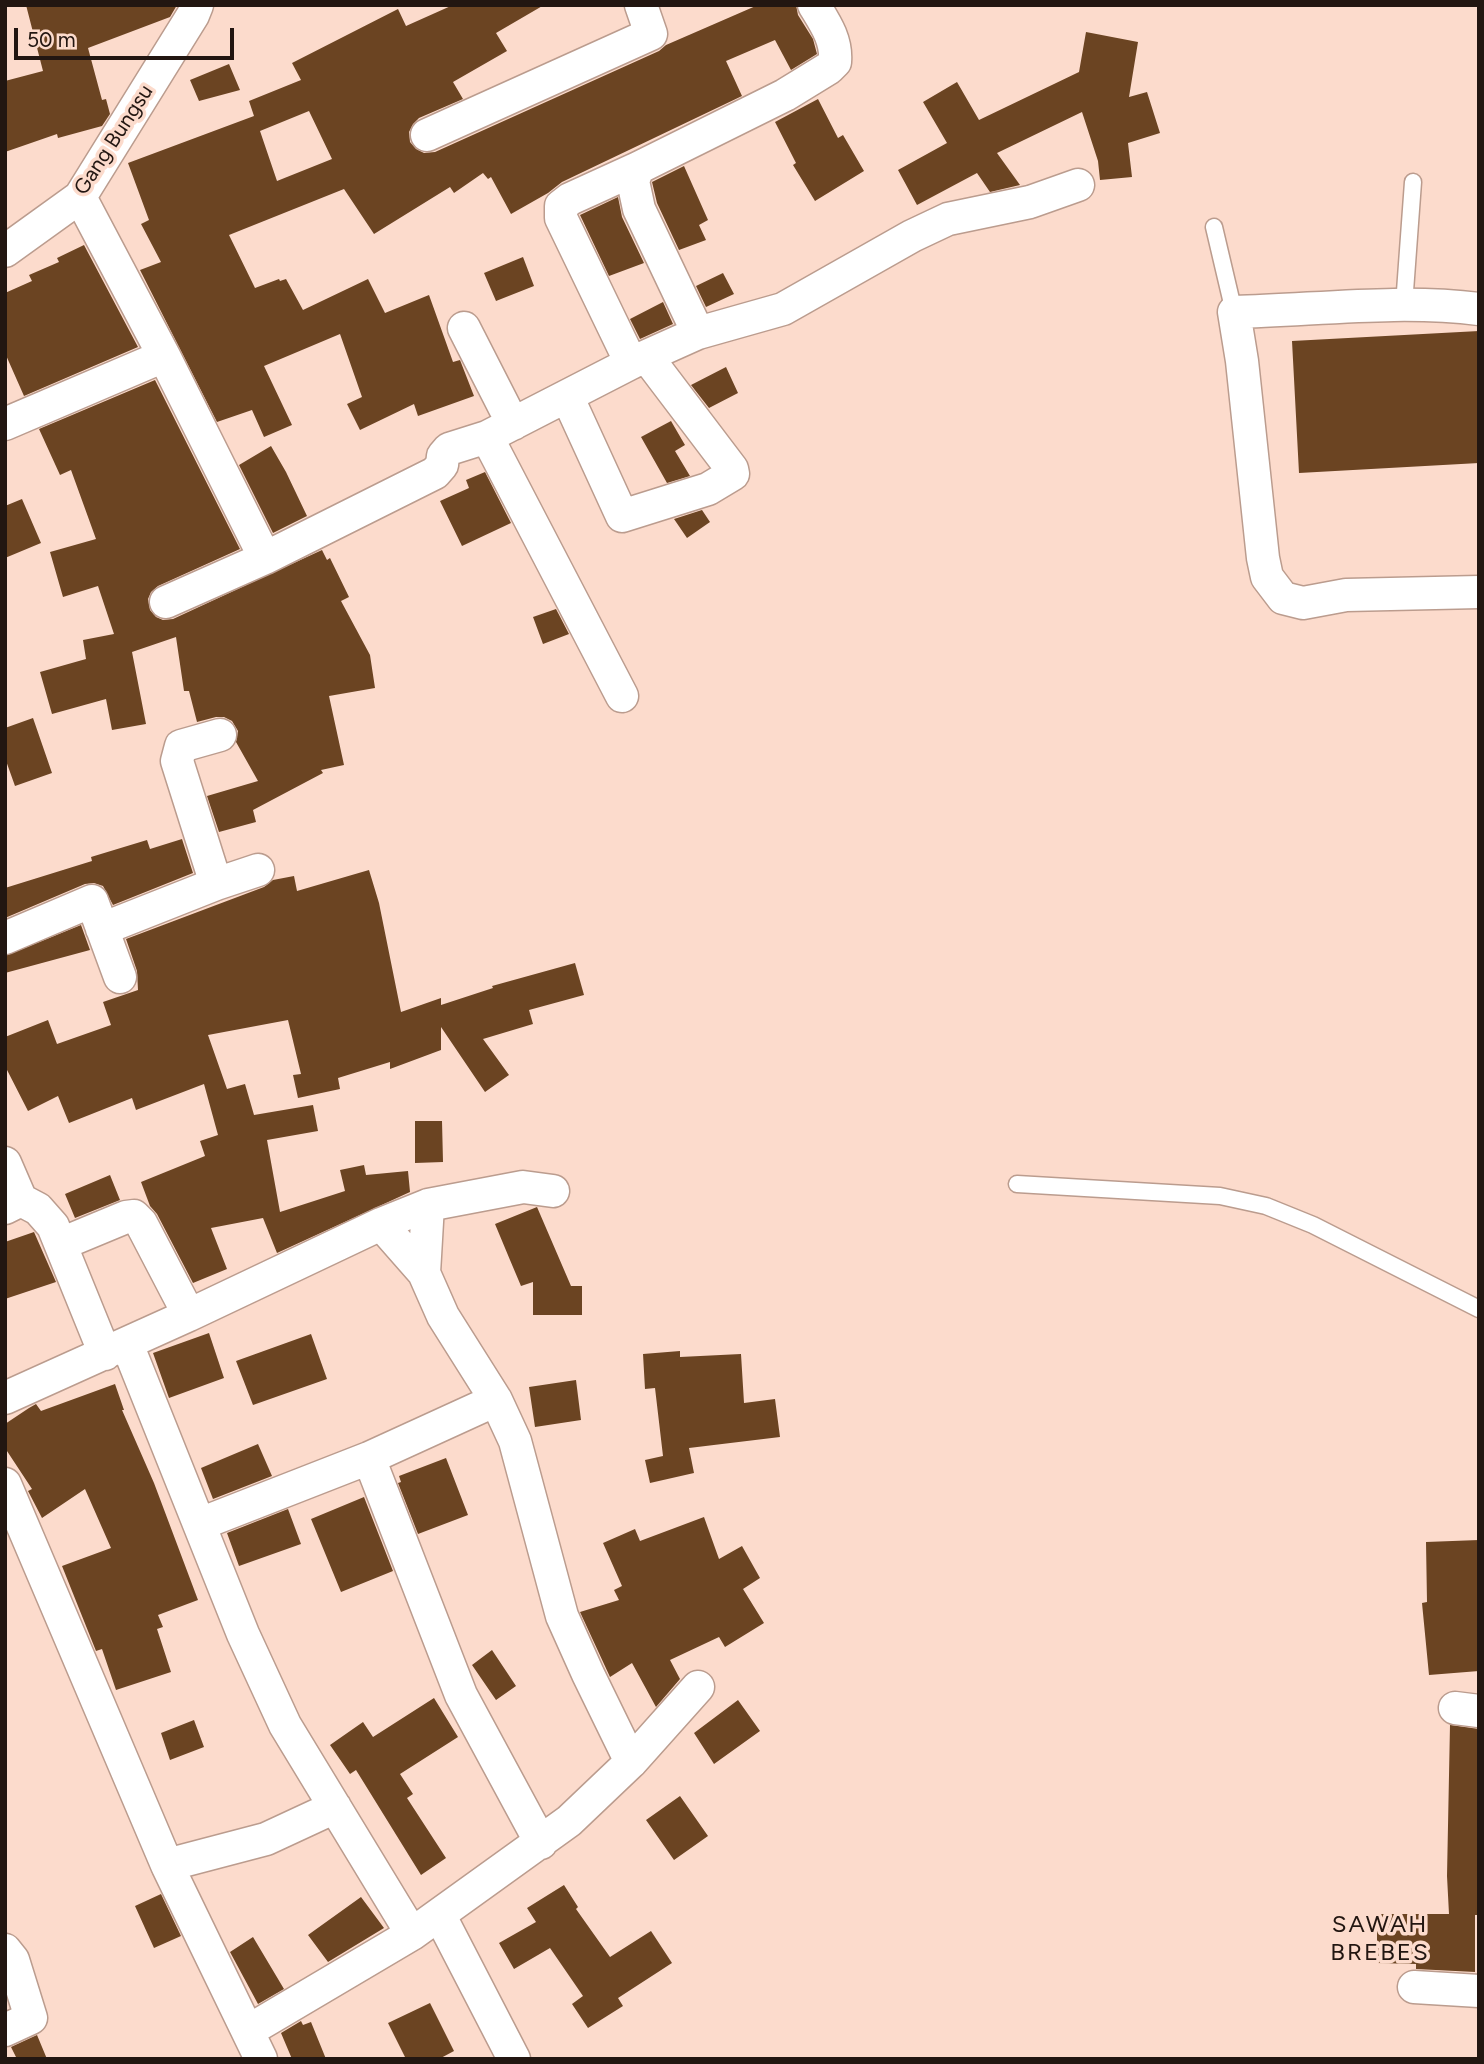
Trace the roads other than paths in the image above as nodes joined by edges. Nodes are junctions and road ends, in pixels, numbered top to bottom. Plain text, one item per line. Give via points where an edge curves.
1 (197, 5) edge
2 (641, 5) edge
3 (814, 5) edge
4 (427, 135) dead end
5 (638, 168) junction
6 (1413, 182) dead end
7 (1078, 185) dead end
8 (80, 197) junction
9 (1214, 227) dead end
10 (5, 251) edge
11 (1404, 305) junction
12 (1479, 309) edge
13 (1234, 312) junction
14 (464, 328) dead end
15 (698, 333) junction
16 (164, 355) junction
17 (639, 360) junction
18 (567, 396) junction
19 (5, 424) edge
20 (500, 430) junction
21 (265, 558) junction
22 (1479, 592) edge
23 (166, 601) dead end
24 (622, 696) dead end
25 (220, 735) dead end
26 (258, 870) dead end
27 (216, 884) junction
28 (102, 929) junction
29 (5, 938) edge
30 (120, 977) dead end
31 (5, 1163) edge
32 (1017, 1184) dead end
33 (554, 1191) dead end
34 (13, 1204) edge
35 (428, 1205) junction
36 (381, 1224) junction
37 (61, 1244) junction
38 (424, 1273) junction
39 (1479, 1309) edge
40 (189, 1315) junction
41 (116, 1349) junction
42 (5, 1398) edge
43 (496, 1400) junction
44 (369, 1458) junction
45 (5, 1485) edge
46 (201, 1524) junction
47 (698, 1686) dead end
48 (631, 1762) junction
49 (335, 1807) junction
50 (541, 1843) junction
51 (167, 1865) junction
52 (440, 1916) junction
53 (412, 1934) junction
54 (5, 1950) edge
55 (1414, 1987) dead end
56 (1479, 1991) edge
57 (5, 2030) edge
58 (255, 2045) edge
59 (514, 2059) edge

1 - 8 street, Gang Bungsu
2 - 4 street via 651,34
3 - 5 street via 836,49 835,62 829,68 785,95
5 - 15 street via 633,181 639,209
5 - 17 street via 570,199 561,206 561,218
6 - 11 lane
7 - 15 street via 1030,202 948,219 783,309
8 - 10 street, Gang Bungsu
8 - 16 street
9 - 13 lane
11 - 12 street
11 - 13 street
13 - 22 street via 1263,558 1267,577 1283,598 1303,603 1346,595
14 - 20 street
15 - 17 street
16 - 19 street
16 - 21 street
17 - 18 street
17 - 18 street via 733,474 708,489 622,516
18 - 20 street
20 - 21 street via 449,449 435,474
20 - 24 street
21 - 23 street
25 - 27 street via 181,746 177,761
26 - 27 street
27 - 28 street
28 - 29 street via 92,901
28 - 30 street
31 - 34 street
32 - 39 lane via 1220,1196 1266,1206
33 - 35 street via 523,1187
34 - 37 street via 38,1209
35 - 36 street
35 - 38 street
36 - 38 street
36 - 40 street
37 - 40 street via 134,1216
37 - 41 street
38 - 43 street via 443,1316
40 - 41 street
41 - 42 street
41 - 46 street
43 - 44 street
43 - 48 street via 515,1441 562,1616
44 - 46 street
44 - 50 street via 461,1695
45 - 51 street
46 - 49 street via 243,1634 285,1725
47 - 48 street
48 - 50 street
49 - 51 street via 266,1839
49 - 53 street
50 - 52 street
51 - 58 street
52 - 53 street
52 - 59 street
53 - 58 street
54 - 57 street via 13,1960 31,2018
55 - 56 street

